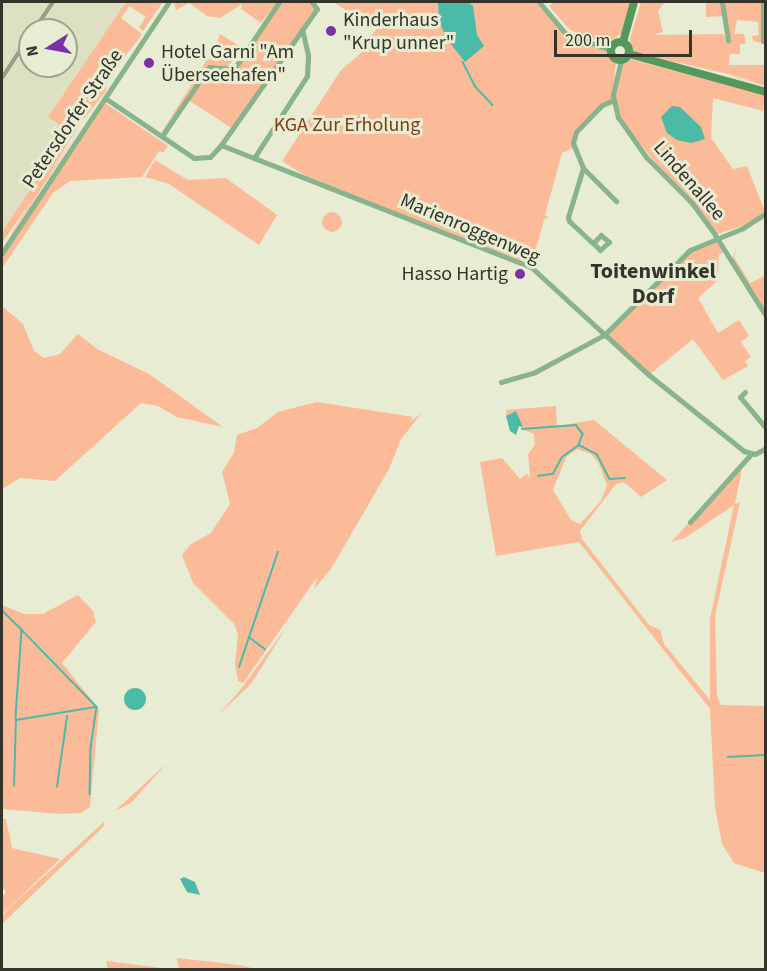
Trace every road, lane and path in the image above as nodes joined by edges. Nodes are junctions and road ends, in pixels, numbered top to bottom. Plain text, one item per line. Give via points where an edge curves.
1 (169, 2) edge
2 (279, 2) edge
3 (312, 2) edge
4 (539, 2) edge
5 (634, 2) edge
6 (722, 2) edge
7 (764, 2) edge
8 (302, 30) junction
9 (728, 41) dead end
10 (763, 41) dead end
11 (623, 42) junction
12 (611, 50) junction
13 (629, 54) junction
14 (621, 60) junction
15 (765, 92) edge
16 (105, 98) junction
17 (614, 100) junction
18 (162, 136) junction
19 (221, 145) junction
20 (254, 158) junction
21 (583, 168) junction
22 (616, 201) dead end
23 (765, 213) edge
24 (718, 239) junction
25 (593, 243) dead end
26 (2, 253) edge
27 (765, 316) edge
28 (604, 335) junction
29 (501, 382) dead end
30 (745, 392) dead end
31 (765, 428) edge
32 (765, 448) edge
33 (751, 454) junction
34 (690, 522) dead end

1 - 16 street, Petersdorfer Straße
2 - 18 street via 234,69 209,67
3 - 8 street via 317,9
4 - 12 street via 566,34
5 - 11 street
6 - 9 street
7 - 10 street
8 - 19 street
8 - 20 street via 308,55 307,76
11 - 12 street via 615,43
11 - 13 street
12 - 14 street
13 - 14 street
13 - 15 street
14 - 17 street
16 - 18 street
16 - 26 street, Petersdorfer Straße
17 - 21 street via 602,105 573,138 573,148
17 - 24 street, Lindenallee via 618,117 640,150 692,203
18 - 19 street via 199,159 214,154
19 - 20 street, Marienroggenweg
20 - 28 street, Marienroggenweg via 531,267
21 - 22 street
21 - 25 street via 567,217
23 - 24 street
24 - 27 street, Lindenallee
24 - 28 street via 684,256
28 - 29 street via 535,372
28 - 33 street, Marienroggenweg
30 - 31 street via 740,396
32 - 33 street
33 - 34 street

